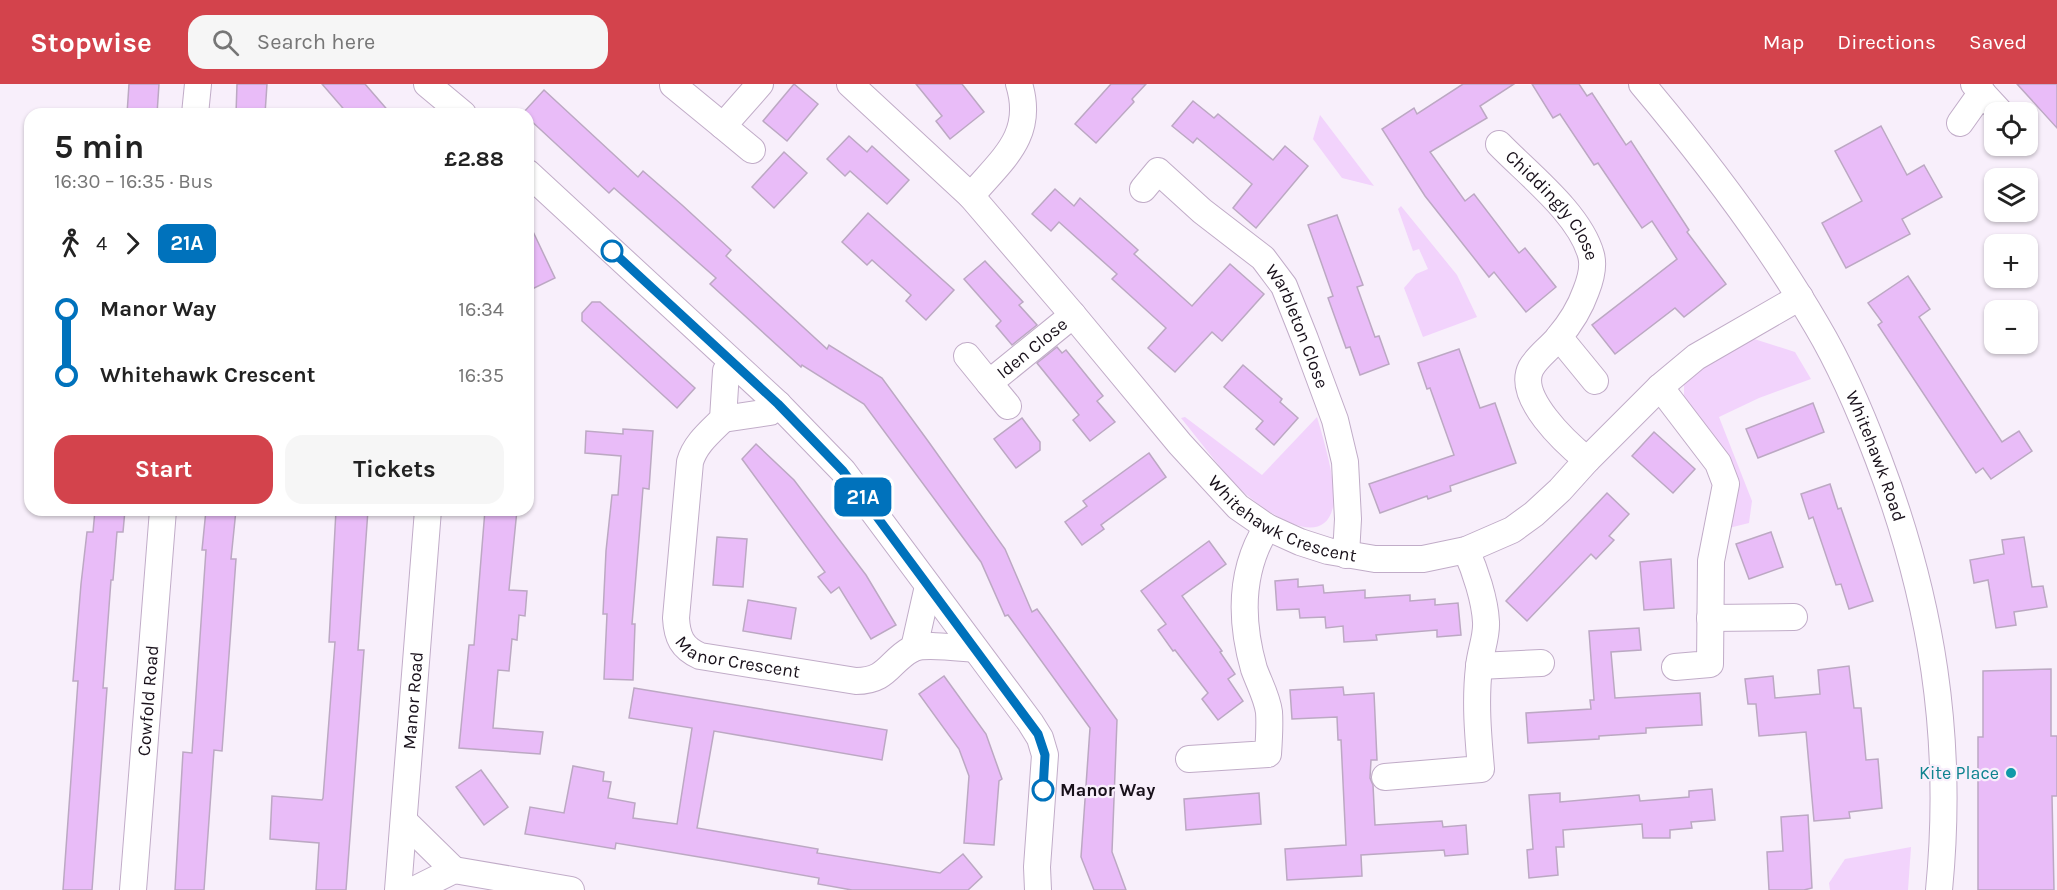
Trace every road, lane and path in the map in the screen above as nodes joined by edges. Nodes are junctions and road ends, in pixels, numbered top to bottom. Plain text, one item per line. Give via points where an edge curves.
1 (198, 84) edge
2 (760, 84) edge
3 (850, 84) edge
4 (1019, 84) edge
5 (1642, 84) edge
6 (673, 85) edge
7 (1978, 88) edge
8 (1991, 102) edge
9 (196, 108) edge
10 (1960, 123) dead end
11 (723, 126) junction
12 (1498, 144) dead end
13 (752, 150) dead end
14 (534, 179) edge
15 (1143, 189) dead end
16 (971, 196) junction
17 (1800, 297) junction
18 (1073, 315) junction
19 (1559, 337) junction
20 (967, 356) dead end
21 (733, 364) junction
22 (1595, 381) dead end
23 (989, 383) junction
24 (1660, 387) junction
25 (778, 404) junction
26 (1008, 406) dead end
27 (723, 419) junction
28 (1587, 460) junction
29 (164, 516) edge
30 (428, 516) edge
31 (1267, 527) junction
32 (1466, 550) junction
33 (1346, 555) junction
34 (928, 586) junction
35 (1794, 616) dead end
36 (1710, 618) junction
37 (914, 648) junction
38 (974, 649) junction
39 (1541, 663) dead end
40 (1479, 666) junction
41 (1675, 667) dead end
42 (1189, 759) dead end
43 (1385, 777) dead end
44 (404, 821) junction
45 (453, 870) junction
46 (133, 890) edge
47 (398, 890) edge
48 (414, 890) edge
49 (571, 890) edge
50 (1038, 890) edge
51 (1939, 890) edge

1 - 9 street
2 - 11 street
3 - 16 street, Whitehawk Crescent
4 - 16 street via 1024,110 1022,127 1015,143
5 - 17 street, Whitehawk Road via 1741,209
6 - 11 street
7 - 8 street
7 - 10 street
11 - 13 street
12 - 19 street, Chiddingly Close via 1573,218 1587,242 1592,258 1590,282 1580,306
14 - 21 street
15 - 33 street, Warbleton Close via 1158,171 1210,218 1263,258 1284,286 1335,420 1345,462
16 - 18 street, Whitehawk Crescent
17 - 24 street, Whitehawk Crescent via 1696,357
17 - 51 street, Whitehawk Road via 1835,358 1865,423 1894,500 1923,602 1934,660 1943,753
18 - 23 street, Iden Close
18 - 31 street, Whitehawk Crescent via 1215,484 1238,507
19 - 22 street
19 - 28 street, Chiddingly Close via 1532,366 1527,386 1548,422
20 - 23 street, Iden Close
21 - 25 street
21 - 27 street via 726,371
23 - 26 street, Iden Close
24 - 28 street, Whitehawk Crescent
24 - 36 street via 1718,463 1726,484 1711,561
25 - 27 street via 770,412
25 - 34 street via 843,471
27 - 37 street, Manor Crescent via 699,445 690,462 676,612 681,642 700,656 856,681 879,676
28 - 32 street, Whitehawk Crescent via 1534,514 1512,530
29 - 46 street, Cowfold Road
30 - 44 street, Manor Road
31 - 33 street, Whitehawk Crescent via 1300,542
31 - 42 street via 1247,574 1244,609 1248,640 1269,713 1268,754
32 - 33 street, Whitehawk Crescent via 1406,560
32 - 40 street via 1485,610 1487,632
34 - 37 street
34 - 38 street
35 - 36 street
36 - 41 street via 1710,664
37 - 38 street
38 - 50 street via 1030,722 1044,749
39 - 40 street
40 - 43 street via 1481,769
44 - 45 street
44 - 47 street, Manor Road
45 - 48 street
45 - 49 street

